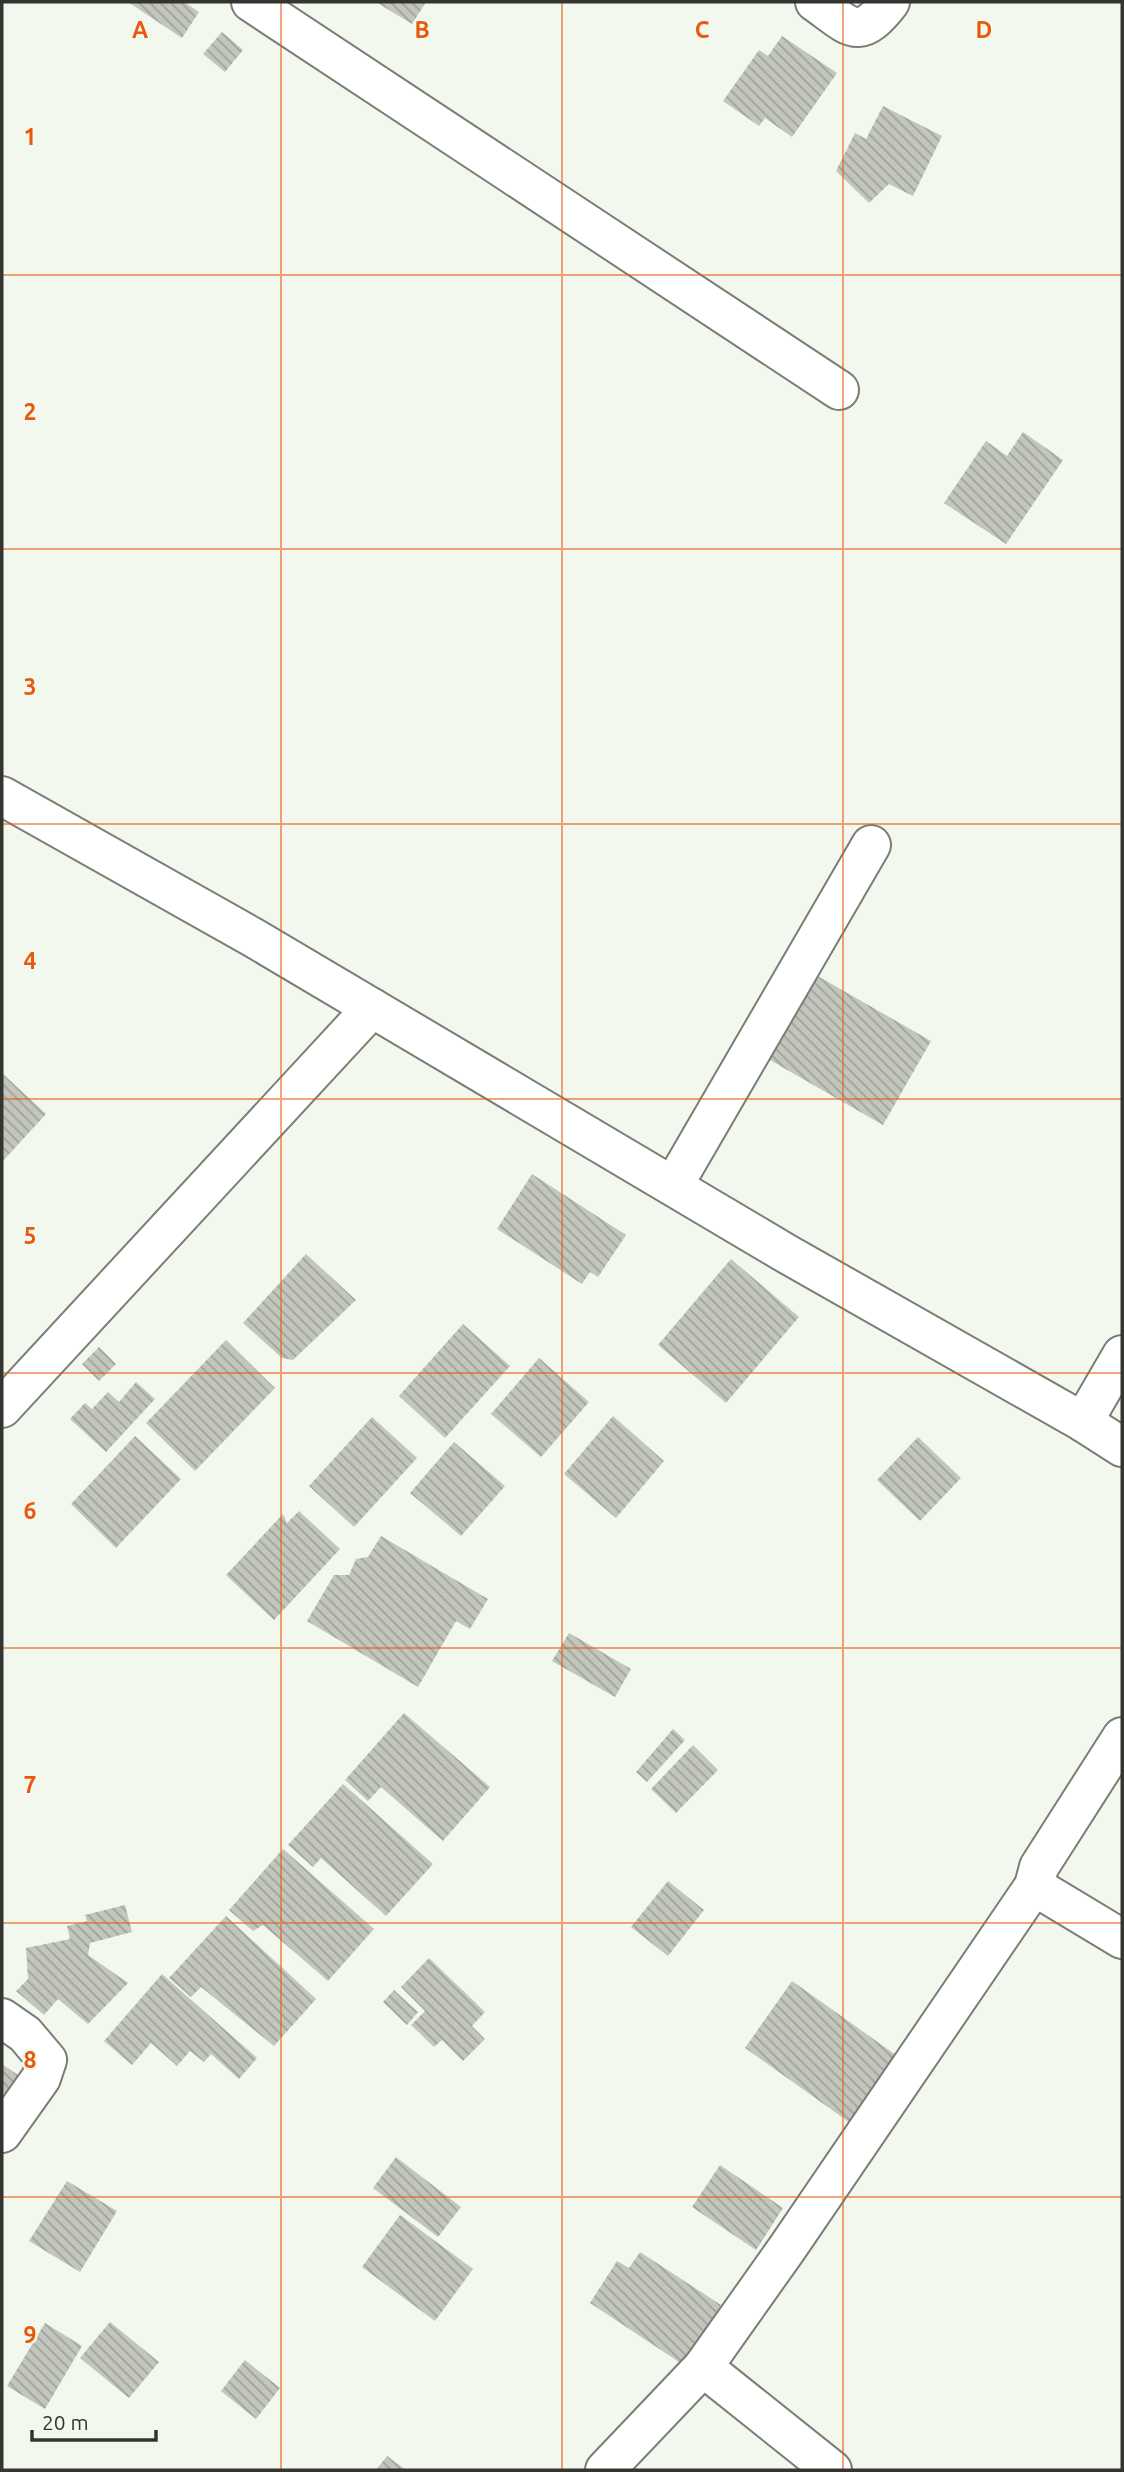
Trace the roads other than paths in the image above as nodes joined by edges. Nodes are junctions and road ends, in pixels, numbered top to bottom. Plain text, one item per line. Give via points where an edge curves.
1 (251, 2) edge
2 (815, 2) edge
3 (890, 2) edge
4 (839, 390) dead end
5 (2, 796) edge
6 (871, 845) dead end
7 (372, 1008) junction
8 (673, 1186) junction
9 (1122, 1355) edge
10 (2, 1408) edge
11 (1083, 1422) junction
12 (1122, 1447) edge
13 (1122, 1737) edge
14 (1034, 1886) junction
15 (1122, 1939) edge
16 (2, 2018) edge
17 (2, 2133) edge
18 (703, 2367) junction
19 (605, 2470) edge
20 (832, 2470) edge

1 - 4 street
2 - 3 street via 852,27 876,19
5 - 7 street
6 - 8 street
7 - 8 street
7 - 10 street
8 - 11 street
9 - 11 street
11 - 12 street
13 - 14 street via 1039,1867
14 - 15 street
14 - 18 street
16 - 17 street via 25,2034 47,2060 41,2078
18 - 19 street
18 - 20 street

